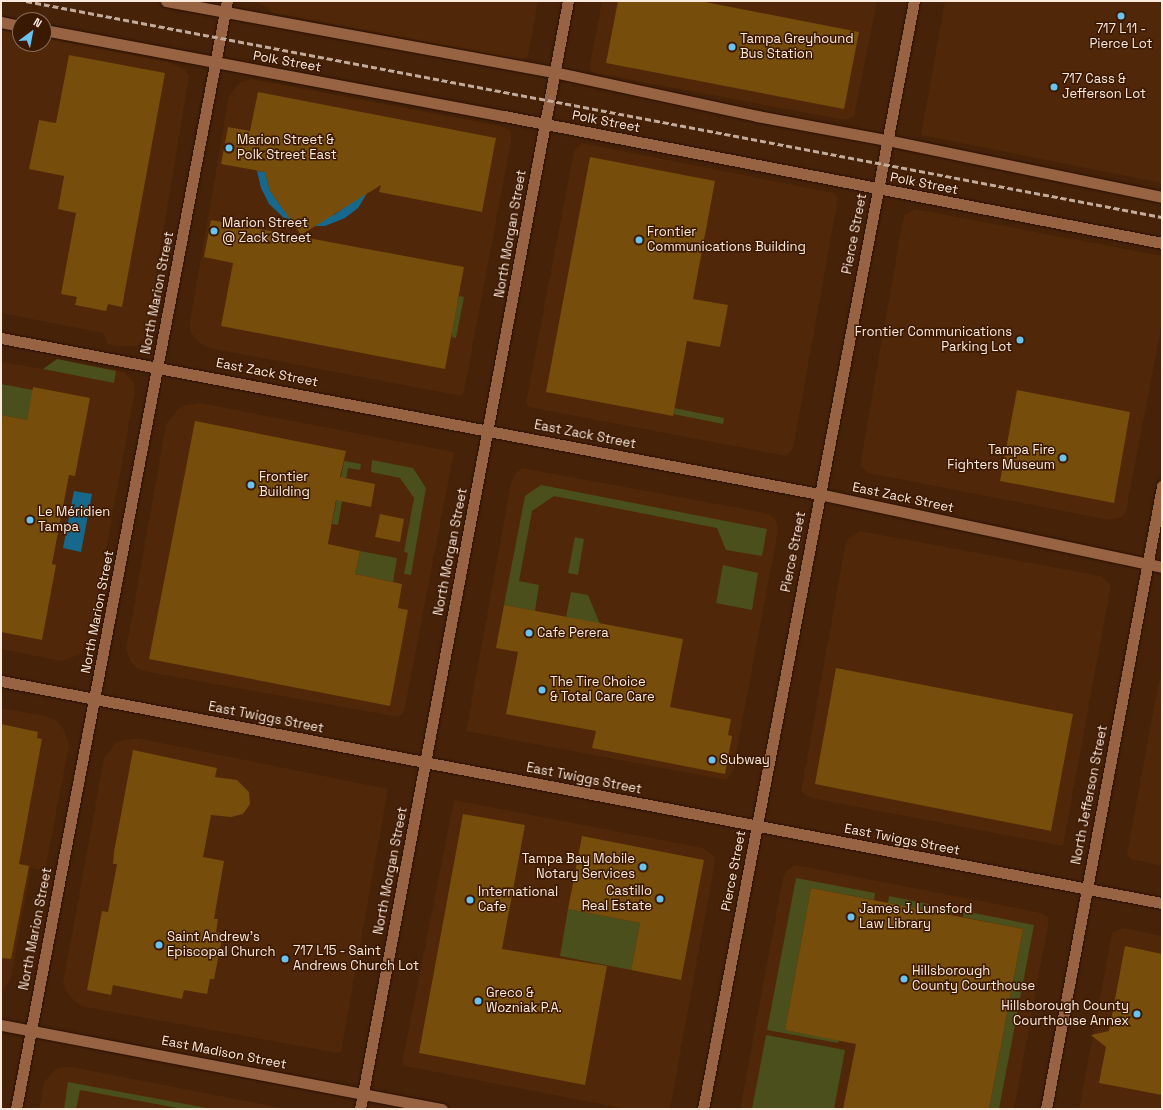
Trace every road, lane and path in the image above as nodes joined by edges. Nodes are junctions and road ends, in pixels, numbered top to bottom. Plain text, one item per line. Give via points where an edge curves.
1 (166, 1) edge
2 (568, 1) edge
3 (914, 1) edge
4 (226, 6) edge
5 (1, 22) edge
6 (12, 24) edge
7 (52, 32) edge
8 (216, 63) junction
9 (554, 72) junction
10 (545, 124) junction
11 (887, 140) junction
12 (878, 189) junction
13 (1162, 197) edge
14 (1162, 243) edge
15 (1, 338) edge
16 (158, 366) junction
17 (489, 430) junction
18 (1162, 486) edge
19 (819, 494) junction
20 (1147, 564) junction
21 (1162, 567) edge
22 (1, 681) edge
23 (96, 699) junction
24 (425, 763) junction
25 (756, 826) junction
26 (1087, 889) junction
27 (1162, 904) edge
28 (1, 1025) edge
29 (30, 1031) junction
30 (363, 1094) junction
31 (16, 1109) edge
32 (360, 1109) edge
33 (442, 1109) edge
34 (703, 1109) edge
35 (1046, 1109) edge

1 - 4 street
2 - 9 street, North Morgan Street
3 - 11 street, Pierce Street
4 - 8 street, North Marion Street
4 - 9 street
5 - 6 street
7 - 8 street, Polk Street
8 - 10 street, Polk Street
8 - 16 street, North Marion Street
9 - 10 street, North Morgan Street
9 - 11 street via 757,116
10 - 12 street, Polk Street
10 - 17 street, North Morgan Street
11 - 12 street, Pierce Street
11 - 13 street
12 - 14 street, Polk Street
12 - 19 street, Pierce Street
15 - 16 street, East Zack Street
16 - 17 street, East Zack Street
16 - 23 street, North Marion Street
17 - 19 street, East Zack Street
17 - 24 street, North Morgan Street
18 - 20 street, North Jefferson Street
19 - 20 street, East Zack Street
19 - 25 street, Pierce Street
20 - 21 street, East Zack Street
20 - 26 street, North Jefferson Street
22 - 23 street, East Twiggs Street
23 - 24 street, East Twiggs Street
23 - 29 street, North Marion Street
24 - 25 street, East Twiggs Street
24 - 30 street, North Morgan Street
25 - 26 street, East Twiggs Street
25 - 34 street, Pierce Street
26 - 27 street, East Twiggs Street
26 - 35 street, North Jefferson Street
28 - 29 street, East Madison Street
29 - 30 street, East Madison Street
29 - 31 street, North Marion Street
30 - 32 street, North Morgan Street
30 - 33 street, East Madison Street

